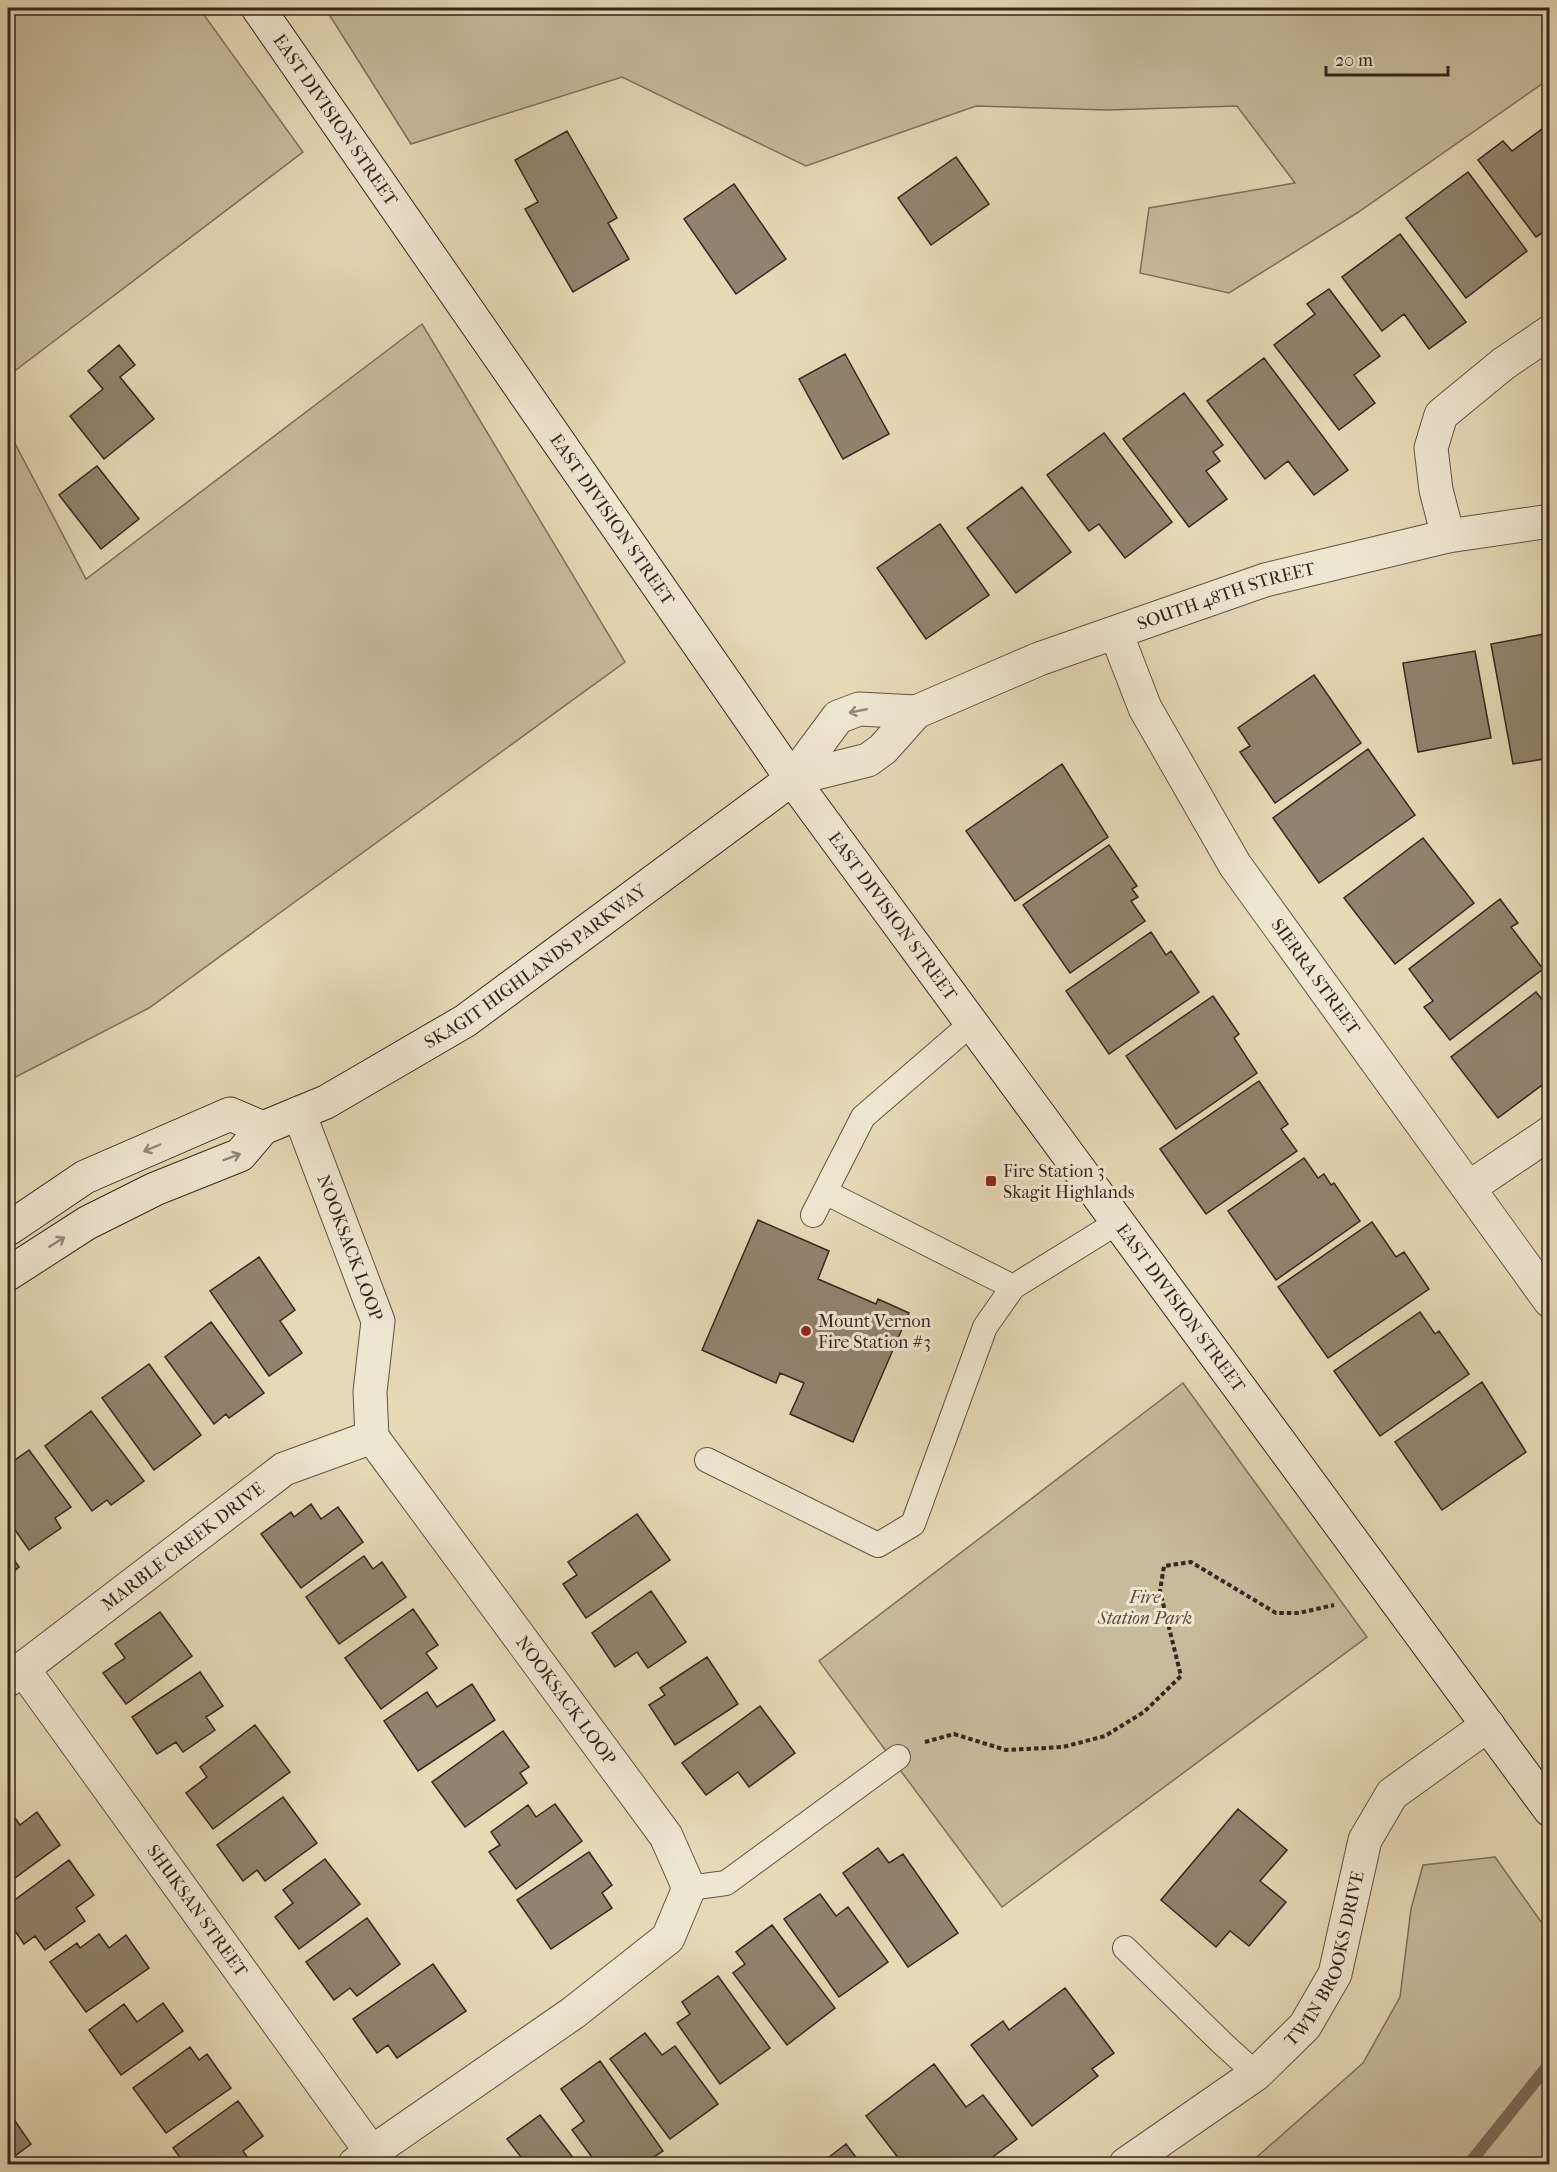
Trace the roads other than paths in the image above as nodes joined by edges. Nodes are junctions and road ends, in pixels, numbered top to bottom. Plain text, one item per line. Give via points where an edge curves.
1 (258, 8) edge
2 (1550, 332) edge
3 (1550, 520) edge
4 (1448, 536) junction
5 (1116, 633) junction
6 (916, 712) junction
7 (792, 779) junction
8 (972, 1023) junction
9 (299, 1113) junction
10 (263, 1128) junction
11 (1550, 1133) edge
12 (1470, 1188) junction
13 (825, 1192) junction
14 (813, 1215) dead end
15 (1118, 1222) junction
16 (8, 1229) edge
17 (8, 1274) edge
18 (1013, 1287) junction
19 (1550, 1301) edge
20 (372, 1437) junction
21 (707, 1460) dead end
22 (15, 1674) edge
23 (1488, 1725) junction
24 (898, 1757) road end
25 (1550, 1810) edge
26 (689, 1888) junction
27 (1125, 1948) dead end
28 (1256, 2074) junction
29 (363, 2159) edge
30 (1126, 2164) edge

1 - 7 street, EAST DIVISION STREET
2 - 4 street via 1503,364 1441,415 1431,448 1436,490
3 - 4 street, SOUTH 48TH STREET
4 - 5 street, SOUTH 48TH STREET via 1265,580
5 - 6 street, SOUTH 48TH STREET via 1040,659
5 - 12 street, SIERRA STREET via 1145,708 1235,865
6 - 7 street, SOUTH 48TH STREET via 868,760
6 -> 7 street, SOUTH 48TH STREET via 859,709 838,717
7 - 8 street, EAST DIVISION STREET
7 - 9 street, SKAGIT HIGHLANDS PARKWAY via 465,1021 326,1102
8 - 13 lane via 863,1117
8 - 15 street, EAST DIVISION STREET
9 - 10 street, SKAGIT HIGHLANDS PARKWAY
9 - 20 street, NOOKSACK LOOP via 378,1321 370,1392
10 -> 16 street via 230,1114 85,1177
17 -> 10 street, SKAGIT HIGHLANDS PARKWAY via 87,1223 155,1189 240,1155
11 - 12 street
12 - 19 street, SIERRA STREET
13 - 14 lane
13 - 18 lane
15 - 18 lane
15 - 23 street, EAST DIVISION STREET
18 - 21 lane via 984,1327 913,1524 878,1545
20 - 22 street, MARBLE CREEK DRIVE via 284,1469
20 - 26 street, NOOKSACK LOOP via 666,1836
22 - 29 street, SHUKSAN STREET
23 - 25 street, EAST DIVISION STREET
23 - 28 street, TWIN BROOKS DRIVE via 1392,1794 1365,1840 1335,1974 1305,2026
24 - 26 lane via 726,1883
26 - 29 street via 668,1938 573,2013
27 - 28 lane
28 - 30 street, TWIN BROOKS DRIVE

